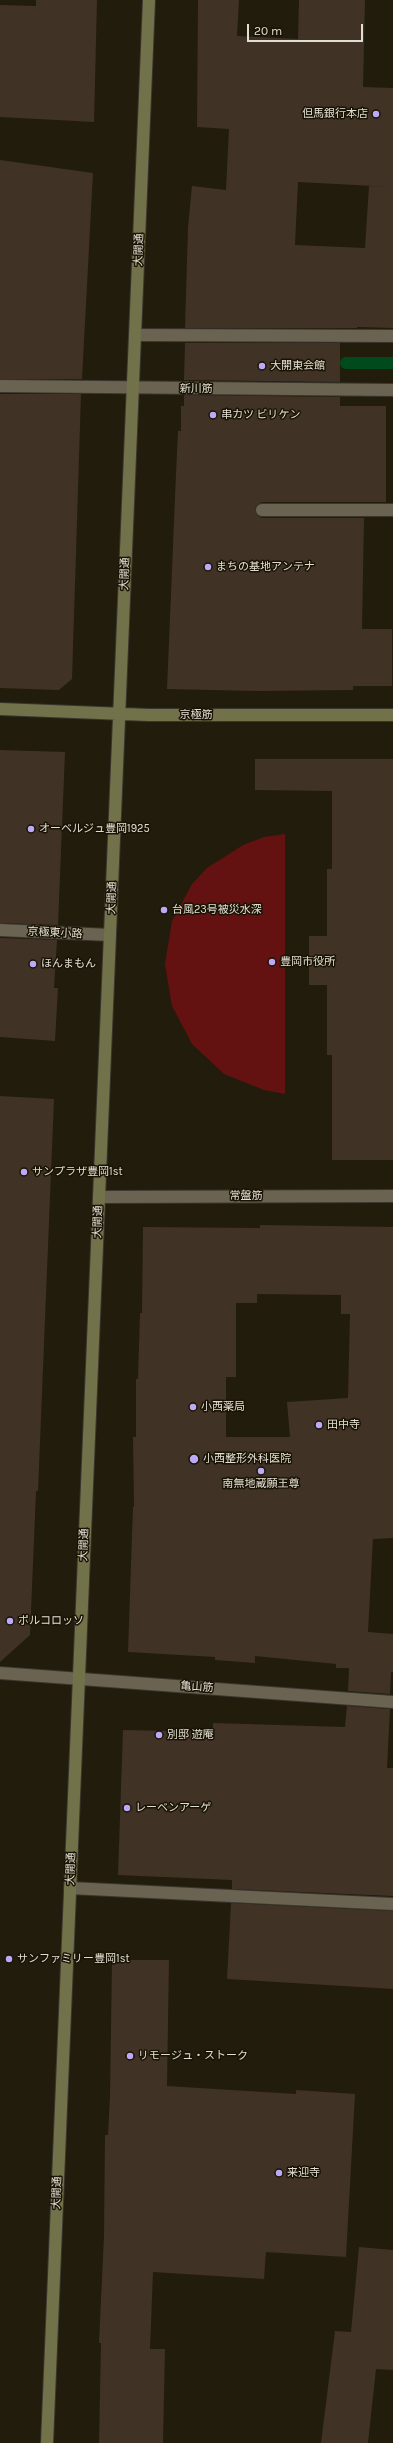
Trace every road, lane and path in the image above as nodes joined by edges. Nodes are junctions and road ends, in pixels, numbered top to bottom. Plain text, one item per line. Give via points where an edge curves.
1 (149, 0) edge
2 (135, 335) junction
3 (393, 336) edge
4 (0, 386) edge
5 (133, 389) junction
6 (393, 390) edge
7 (262, 510) dead end
8 (393, 510) edge
9 (0, 709) edge
10 (119, 715) junction
11 (393, 715) edge
12 (0, 930) edge
13 (110, 935) junction
14 (393, 1196) edge
15 (99, 1197) junction
16 (0, 1673) edge
17 (79, 1678) junction
18 (393, 1702) edge
19 (70, 1888) junction
20 (393, 1904) edge
21 (47, 2443) edge

1 - 2 street, 大開通
2 - 3 street
2 - 5 street, 大開通
4 - 5 street, 新川筋
5 - 6 street, 新川筋
5 - 10 street, 大開通
7 - 8 street
9 - 10 street, 京極筋
10 - 11 street, 京極筋
10 - 13 street, 大開通
12 - 13 street, 京極東小路
13 - 15 street, 大開通
14 - 15 street, 常盤筋
15 - 17 street, 大開通
16 - 17 street, 亀山筋
17 - 18 street, 亀山筋
17 - 19 street, 大開通
19 - 20 street
19 - 21 street, 大開通

